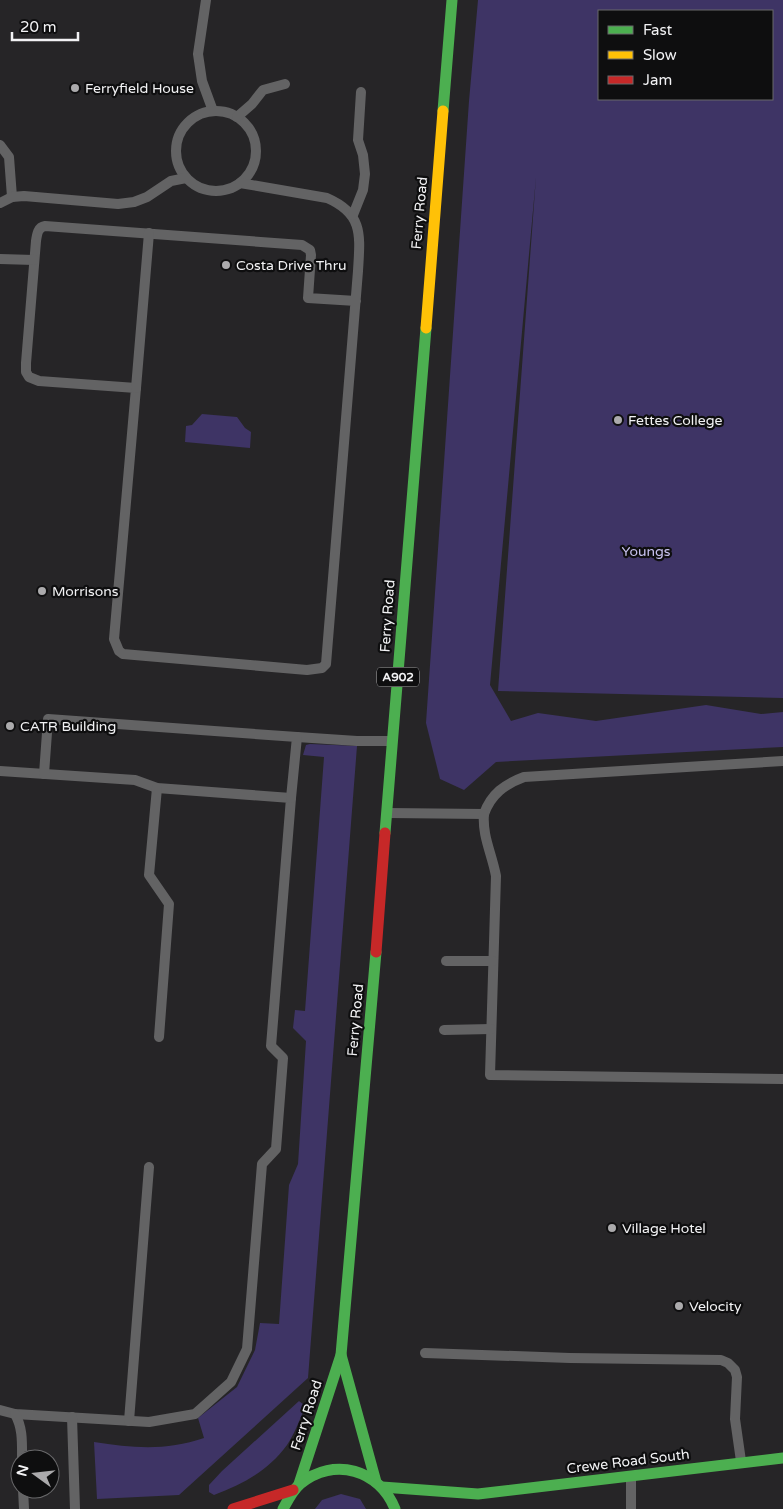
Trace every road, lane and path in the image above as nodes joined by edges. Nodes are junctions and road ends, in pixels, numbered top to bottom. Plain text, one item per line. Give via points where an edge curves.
1 (206, 0) edge
2 (452, 0) edge
3 (285, 84) dead end
4 (361, 92) dead end
5 (213, 111) junction
6 (237, 117) junction
7 (0, 145) edge
8 (186, 178) junction
9 (240, 183) junction
10 (12, 197) junction
11 (0, 203) edge
12 (353, 215) junction
13 (149, 233) junction
14 (0, 259) edge
15 (34, 260) junction
16 (356, 301) junction
17 (136, 388) junction
18 (297, 737) junction
19 (392, 741) junction
20 (783, 761) edge
21 (0, 771) edge
22 (44, 774) junction
23 (157, 788) junction
24 (291, 798) junction
25 (387, 813) junction
26 (484, 814) junction
27 (446, 961) dead end
28 (493, 961) junction
29 (444, 1030) dead end
30 (491, 1030) junction
31 (160, 1036) dead end
32 (783, 1080) edge
33 (149, 1167) dead end
34 (425, 1354) dead end
35 (341, 1355) junction
36 (0, 1410) edge
37 (15, 1414) junction
38 (72, 1417) junction
39 (129, 1421) junction
40 (22, 1449) edge
41 (783, 1458) edge
42 (741, 1462) junction
43 (631, 1475) junction
44 (379, 1484) junction
45 (296, 1487) junction
46 (478, 1494) junction
47 (455, 1505) dead end
48 (75, 1509) edge
49 (233, 1509) edge
50 (283, 1509) edge
51 (395, 1509) edge
52 (630, 1509) edge

1 - 5 lane via 198,54 202,81
2 - 19 main road, Ferry Road / A902
3 - 6 lane via 263,90
4 - 12 lane via 358,140 366,174
5 - 6 lane
5 - 8 lane via 190,121 177,142 177,161
6 - 9 lane via 253,136 256,148 250,172
7 - 10 lane via 9,157
8 - 9 lane via 198,187 212,191 227,190
8 - 10 lane via 171,181 134,202 118,204
9 - 12 lane via 327,198
10 - 11 lane
12 - 16 lane via 360,235
13 - 15 lane via 42,226 36,233
13 - 16 lane via 305,246 311,255 308,298
13 - 17 lane
14 - 15 lane
15 - 17 lane via 26,363 29,377 39,381
16 - 17 lane via 326,664 322,668 307,670 118,651 114,639
18 - 19 lane
18 - 22 lane via 48,719
18 - 24 lane
19 - 25 main road, Ferry Road / A902
20 - 26 lane via 524,778 499,790
21 - 22 lane
22 - 23 lane via 135,780
23 - 24 lane
23 - 31 lane via 149,875 169,904
24 - 39 lane via 271,1046 283,1058 276,1149 262,1164 247,1349 231,1382 195,1414 149,1422
25 - 26 lane
25 - 35 main road, Ferry Road / A902
26 - 28 lane via 484,837 496,876
27 - 28 lane
28 - 30 lane
29 - 30 lane
30 - 32 lane via 490,1075
33 - 39 lane
34 - 42 lane via 722,1360 735,1370 737,1377 735,1419
35 - 44 main road, Ferry Road
35 - 45 main road, Ferry Road
36 - 37 lane
37 - 38 lane
37 - 40 lane via 22,1432
38 - 39 lane
38 - 48 lane
41 - 42 main road, Crewe Road South
42 - 43 main road, Crewe Road South
43 - 46 main road, Crewe Road South
43 - 52 lane
44 - 45 main road via 364,1474 337,1468 310,1476
44 - 46 main road, Crewe Road South
44 - 51 main road, Ferry Road
45 - 49 main road
45 - 50 main road, Ferry Road
46 - 47 main road, Crewe Road South

